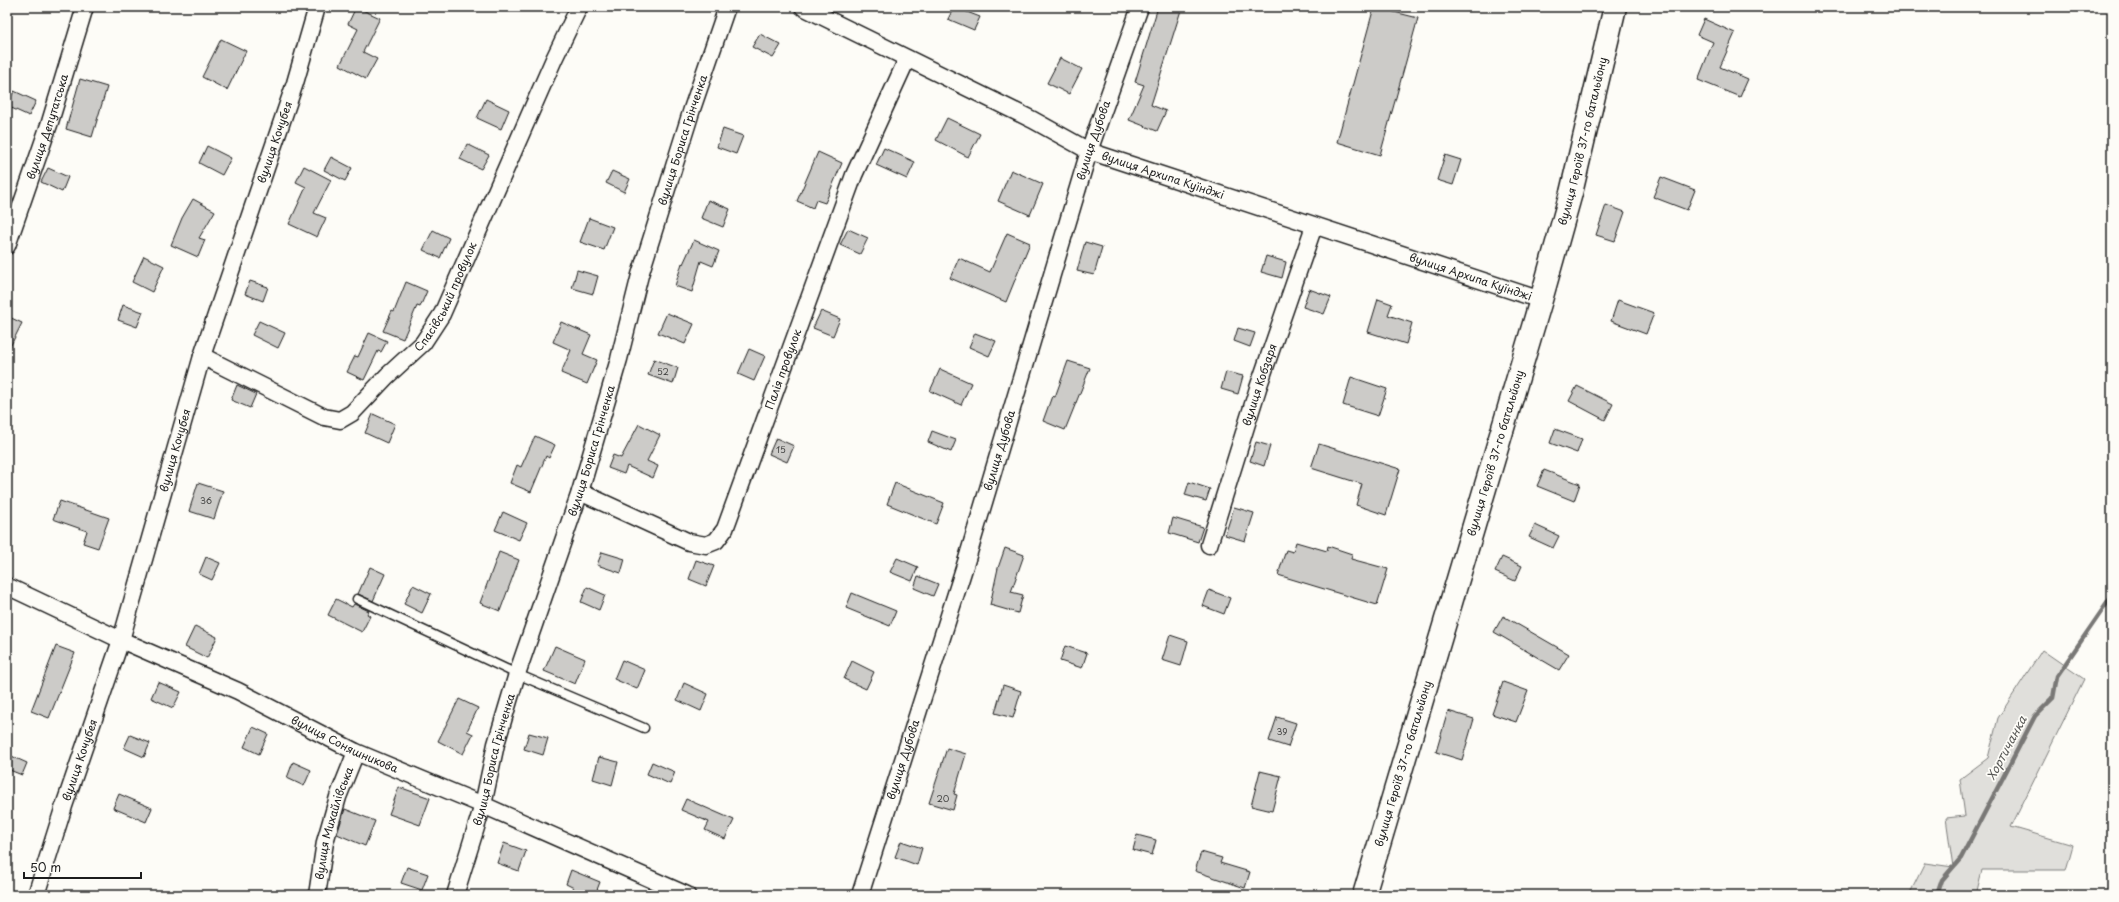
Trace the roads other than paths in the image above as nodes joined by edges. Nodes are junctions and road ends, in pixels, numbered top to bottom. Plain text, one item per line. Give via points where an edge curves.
1 (85, 7) edge
2 (317, 7) edge
3 (579, 7) edge
4 (727, 7) edge
5 (803, 7) edge
6 (1140, 7) edge
7 (1615, 7) edge
8 (907, 59) junction
9 (1088, 151) junction
10 (1314, 226) junction
11 (7, 246) edge
12 (1541, 300) junction
13 (202, 356) junction
14 (580, 492) junction
15 (1210, 545) dead end
16 (7, 586) edge
17 (357, 599) dead end
18 (121, 640) junction
19 (517, 674) junction
20 (644, 728) dead end
21 (356, 752) junction
22 (483, 805) junction
23 (36, 895) edge
24 (317, 895) edge
25 (455, 895) edge
26 (686, 895) edge
27 (860, 895) edge
28 (1364, 895) edge

1 - 11 street, вулиця Депутатська via 50,122
2 - 13 street, вулиця Кочубея via 295,83
3 - 13 street, Спасівський провулок via 442,314 423,342 357,409 340,420 324,417
4 - 14 street, вулиця Бориса Грінченка via 640,275 619,359
5 - 8 street, вулиця Архипа Куїнджі
6 - 9 street, вулиця Дубова
7 - 12 street, вулиця Героїв 37-го батальйону via 1571,193
8 - 9 street, вулиця Архипа Куїнджі via 1032,120
8 - 14 street, Палія провулок via 854,175 725,529 718,538 706,545 689,542
9 - 10 street, вулиця Архипа Куїнджі
9 - 27 street, вулиця Дубова via 967,558
10 - 12 street, вулиця Архипа Куїнджі
10 - 15 street, вулиця Кобзаря via 1258,388
12 - 28 street, вулиця Героїв 37-го батальйону
13 - 18 street, вулиця Кочубея
14 - 19 street, вулиця Бориса Грінченка
16 - 18 street, вулиця Соняшникова
17 - 19 lane
18 - 21 street, вулиця Соняшникова via 238,691
18 - 23 street, вулиця Кочубея
19 - 20 lane
19 - 22 street, вулиця Бориса Грінченка via 496,744
21 - 22 street, вулиця Соняшникова
21 - 24 street, вулиця Михайлівська via 338,797 325,842
22 - 25 street, вулиця Бориса Грінченка
22 - 26 street, вулиця Соняшникова

